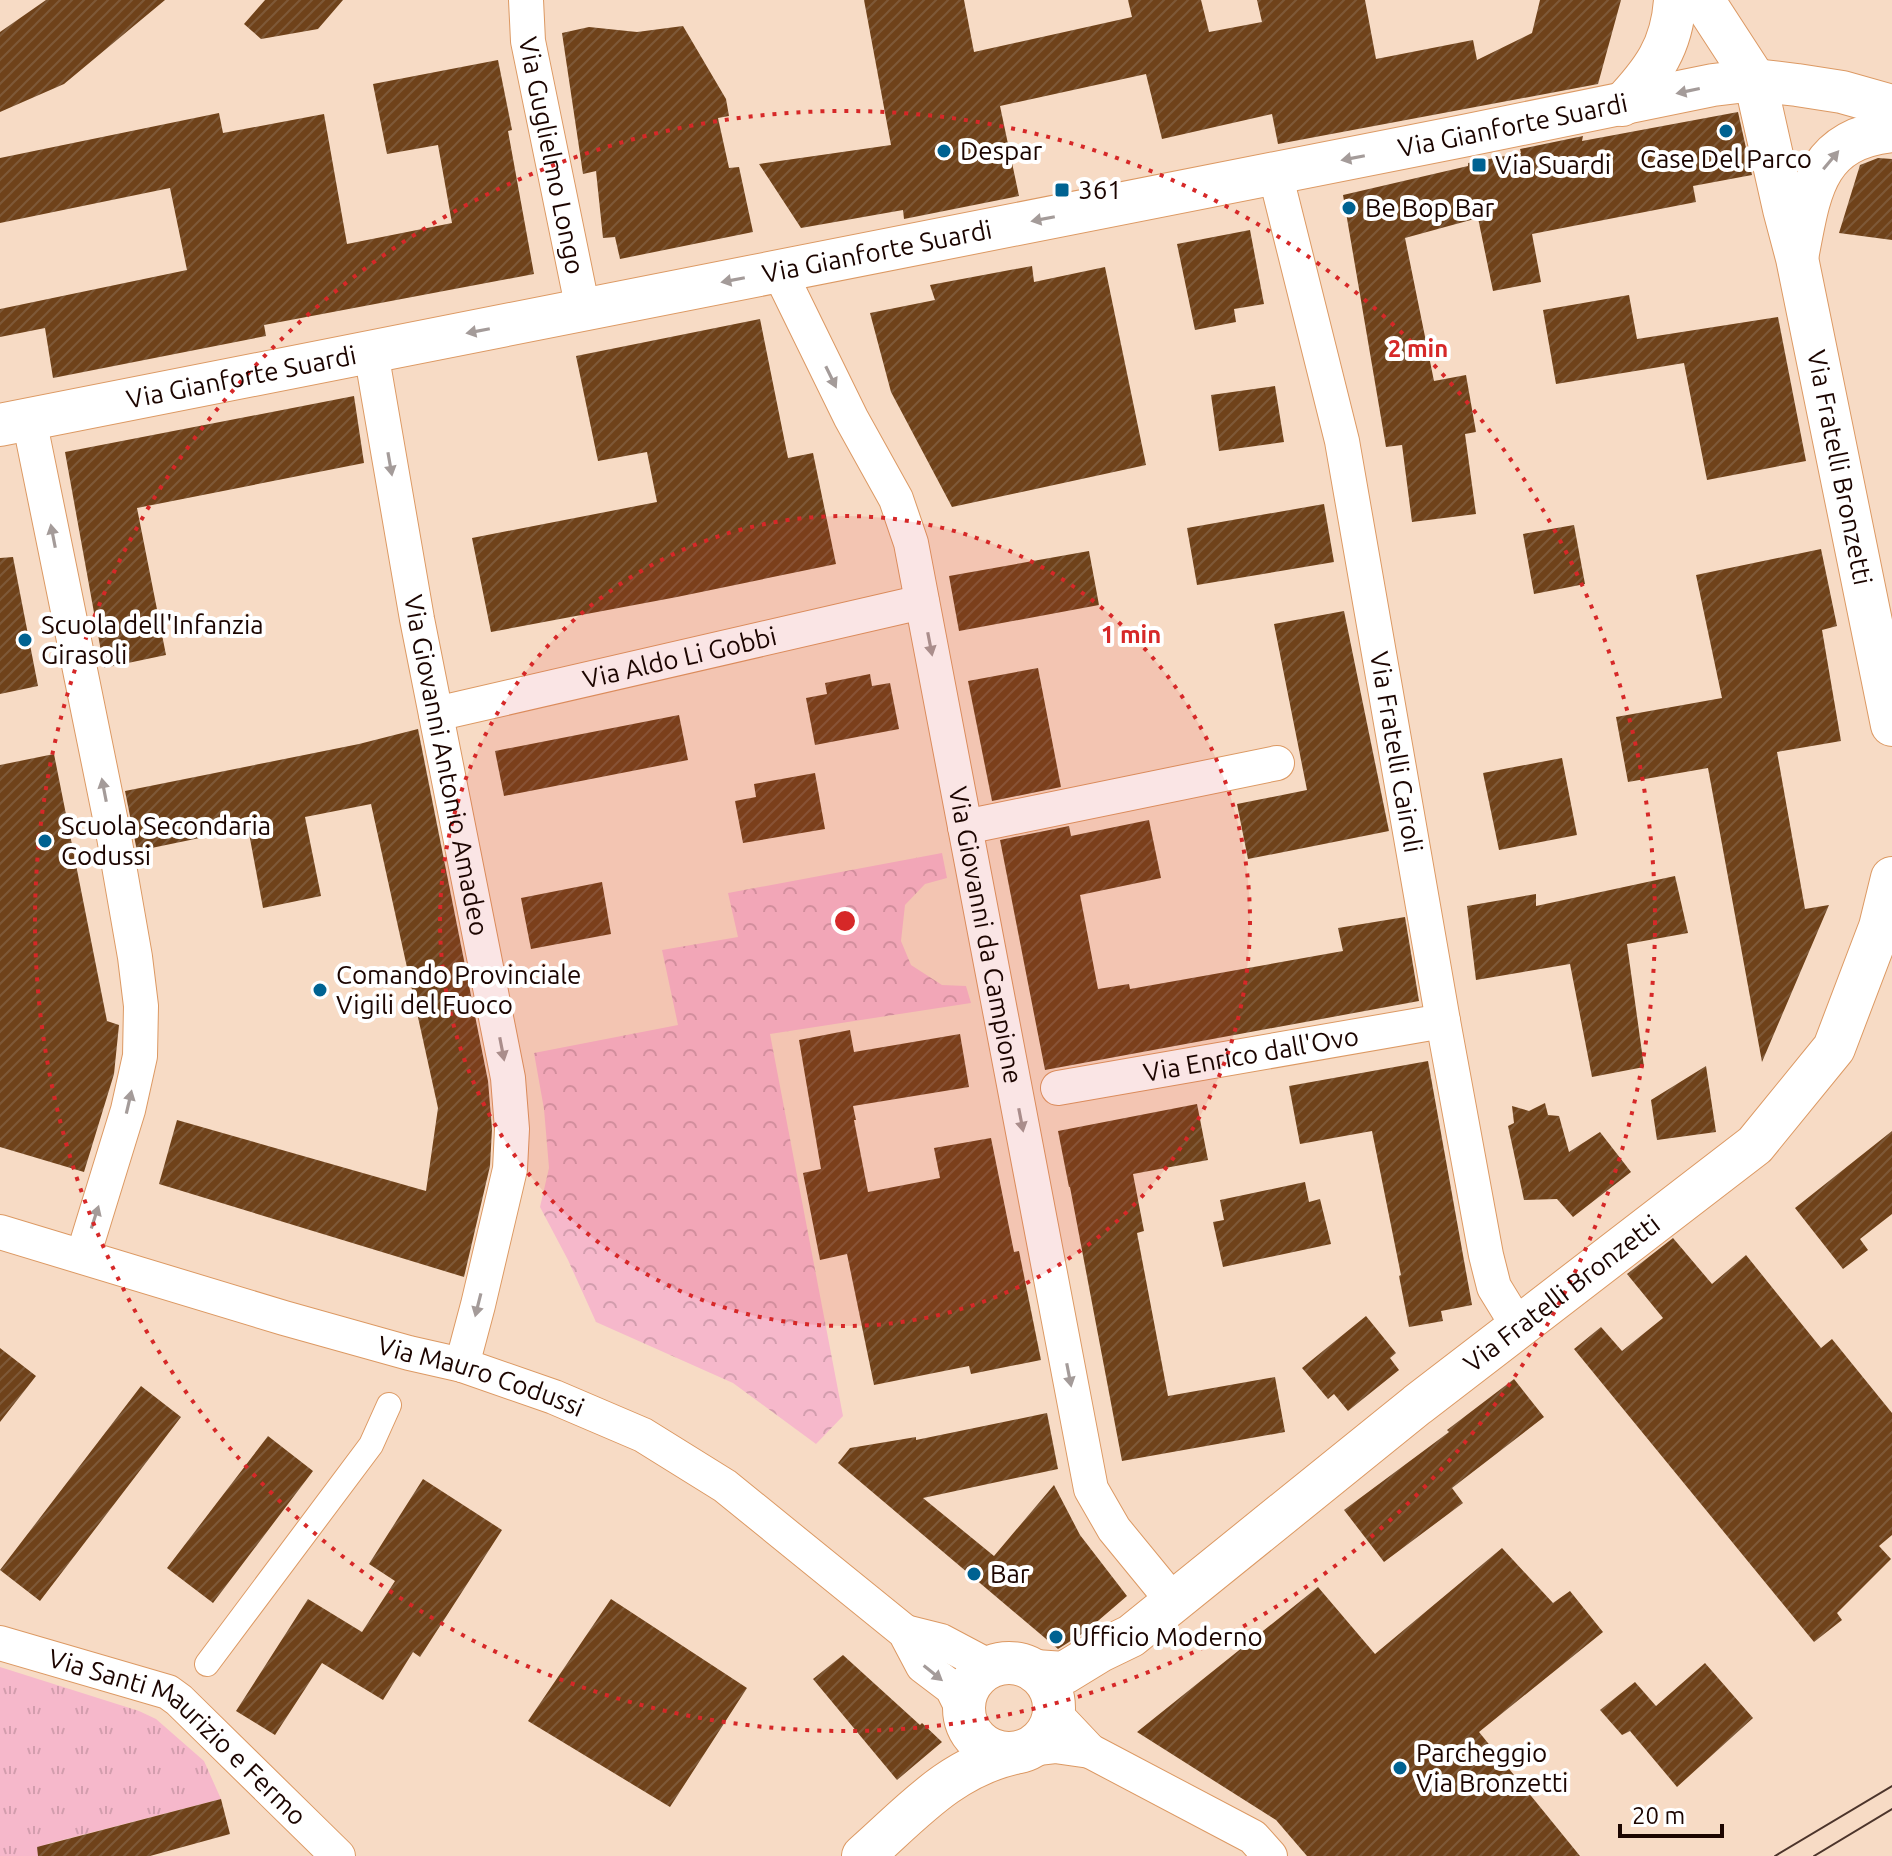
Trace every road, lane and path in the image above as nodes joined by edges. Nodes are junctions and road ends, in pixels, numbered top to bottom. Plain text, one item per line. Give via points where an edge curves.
1 (526, 0) edge
2 (1675, 0) edge
3 (1703, 0) edge
4 (1755, 80) junction
5 (1622, 105) junction
6 (1892, 106) edge
7 (1892, 131) edge
8 (1275, 173) junction
9 (1797, 258) junction
10 (779, 271) junction
11 (583, 310) junction
12 (371, 352) junction
13 (15, 422) edge
14 (922, 602) junction
15 (436, 714) junction
16 (1892, 725) edge
17 (1277, 763) dead end
18 (965, 827) junction
19 (1892, 878) edge
20 (1443, 1021) junction
21 (1058, 1088) dead end
22 (0, 1232) edge
23 (83, 1256) junction
24 (1518, 1326) junction
25 (462, 1365) junction
26 (389, 1405) dead end
27 (1173, 1601) junction
28 (905, 1632) junction
29 (1131, 1636) junction
30 (0, 1643) edge
31 (207, 1664) dead end
32 (990, 1667) junction
33 (1035, 1671) junction
34 (1055, 1713) junction
35 (965, 1716) junction
36 (1021, 1751) junction
37 (1090, 1751) junction
38 (944, 1785) junction
39 (338, 1856) edge
40 (863, 1856) edge
41 (1270, 1856) edge

1 - 11 street, Via Guglielmo Longo via 528,41
2 - 5 street via 1664,51
3 - 4 street
4 -> 5 street, Via Gianforte Suardi
4 - 6 street, Via Gianforte Suardi via 1842,92
4 - 9 street, Via Fratelli Bronzetti
5 -> 8 street, Via Gianforte Suardi
9 -> 7 street, Via Fratelli Bronzetti via 1817,179 1831,155 1852,141
8 -> 10 street, Via Gianforte Suardi
8 - 20 street, Via Fratelli Cairoli via 1342,441
9 - 16 street, Via Fratelli Bronzetti
10 -> 11 street, Via Gianforte Suardi
10 -> 14 street, Via Giovanni da Campione via 896,499
11 -> 12 street, Via Gianforte Suardi
12 - 13 street, Via Gianforte Suardi
12 -> 15 street, Via Giovanni Antonio Amadeo
23 -> 13 street via 128,1110 140,1056 141,1006 114,837
14 - 15 street, Via Aldo Li Gobbi
14 -> 18 street, Via Giovanni da Campione
15 -> 25 street, Via Giovanni Antonio Amadeo via 508,1078 512,1129 510,1169
17 - 18 street
18 -> 27 street, Via Giovanni da Campione via 1091,1489 1114,1529
19 - 24 street, Via Fratelli Bronzetti via 1880,927 1834,1048 1755,1145
20 - 21 street, Via Enrico dall'Ovo
20 - 24 street, Via Fratelli Cairoli via 1494,1287
22 - 23 street, Via Mauro Codussi
23 - 25 street, Via Mauro Codussi via 284,1318
24 - 27 street, Via Fratelli Bronzetti
25 - 28 street, Via Mauro Codussi via 643,1435 725,1486
26 - 31 street via 371,1445
27 - 29 street, Via Fratelli Bronzetti
28 - 32 street, Via Mauro Codussi via 941,1641
28 -> 35 street, Via Mauro Codussi via 923,1666 952,1688
29 - 33 street, Via Fratelli Bronzetti via 1064,1673
29 - 34 street, Via Fratelli Bronzetti via 1114,1669
30 - 39 street, Via Santi Maurizio e Fermo via 168,1692
32 - 33 street via 1013,1662
32 - 35 street via 973,1681 964,1702
33 - 34 street via 1050,1688
34 - 36 street via 1039,1743
34 - 37 street
35 - 36 street via 971,1732 990,1748
35 - 38 street via 965,1747
36 - 37 street via 1055,1746
36 - 38 street via 976,1765
37 - 41 street via 1253,1837
38 - 40 street

